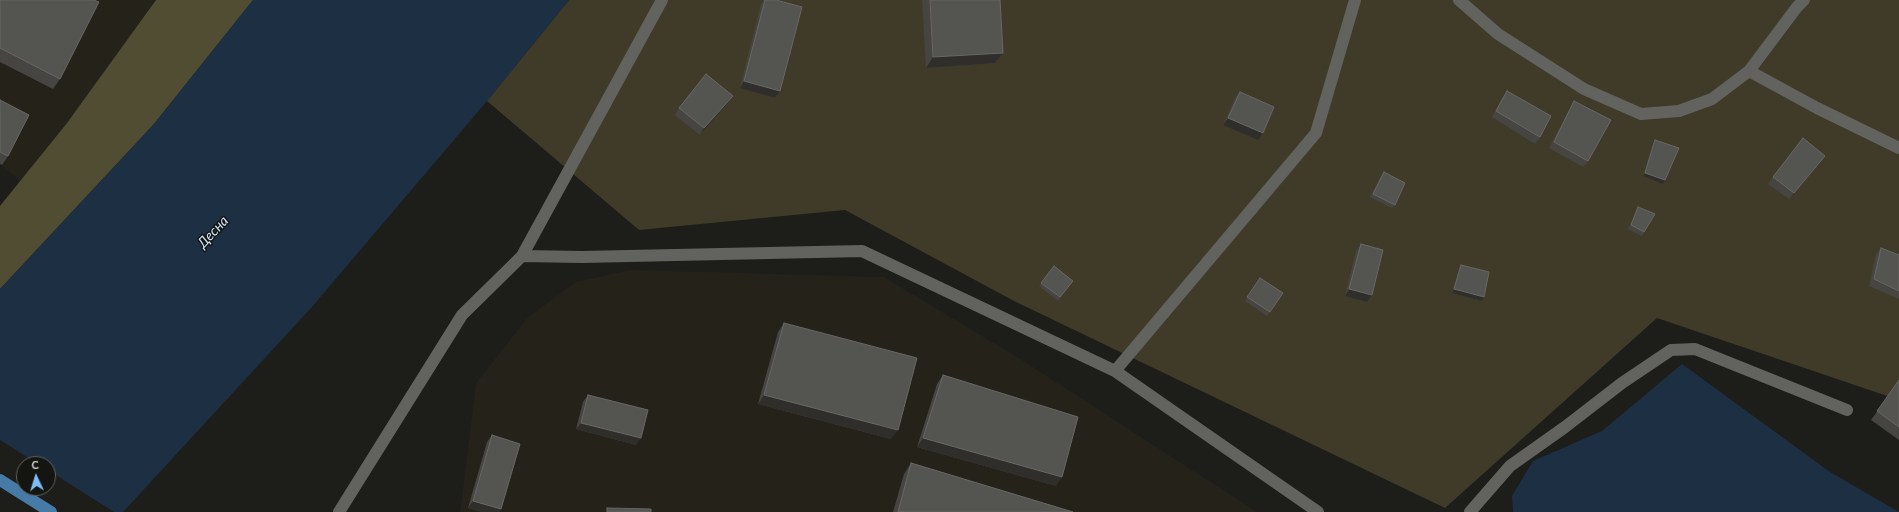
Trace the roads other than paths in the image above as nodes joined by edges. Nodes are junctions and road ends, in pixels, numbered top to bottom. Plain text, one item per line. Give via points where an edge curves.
1 (662, 0) edge
2 (1355, 0) edge
3 (1459, 0) edge
4 (1804, 0) edge
5 (1749, 71) junction
6 (1899, 148) edge
7 (522, 256) junction
8 (1115, 371) junction
9 (1847, 410) dead end
10 (0, 480) edge
11 (51, 512) edge
12 (339, 512) edge
13 (1318, 512) edge
14 (1470, 512) edge

1 - 7 street
2 - 8 street via 1316,133
3 - 5 street via 1498,34 1584,89 1641,114 1679,111 1712,99
4 - 5 street
5 - 6 street
7 - 8 street via 862,251
7 - 12 street via 462,315
8 - 13 street
9 - 14 street via 1695,349 1671,350 1510,466
10 - 11 main road

